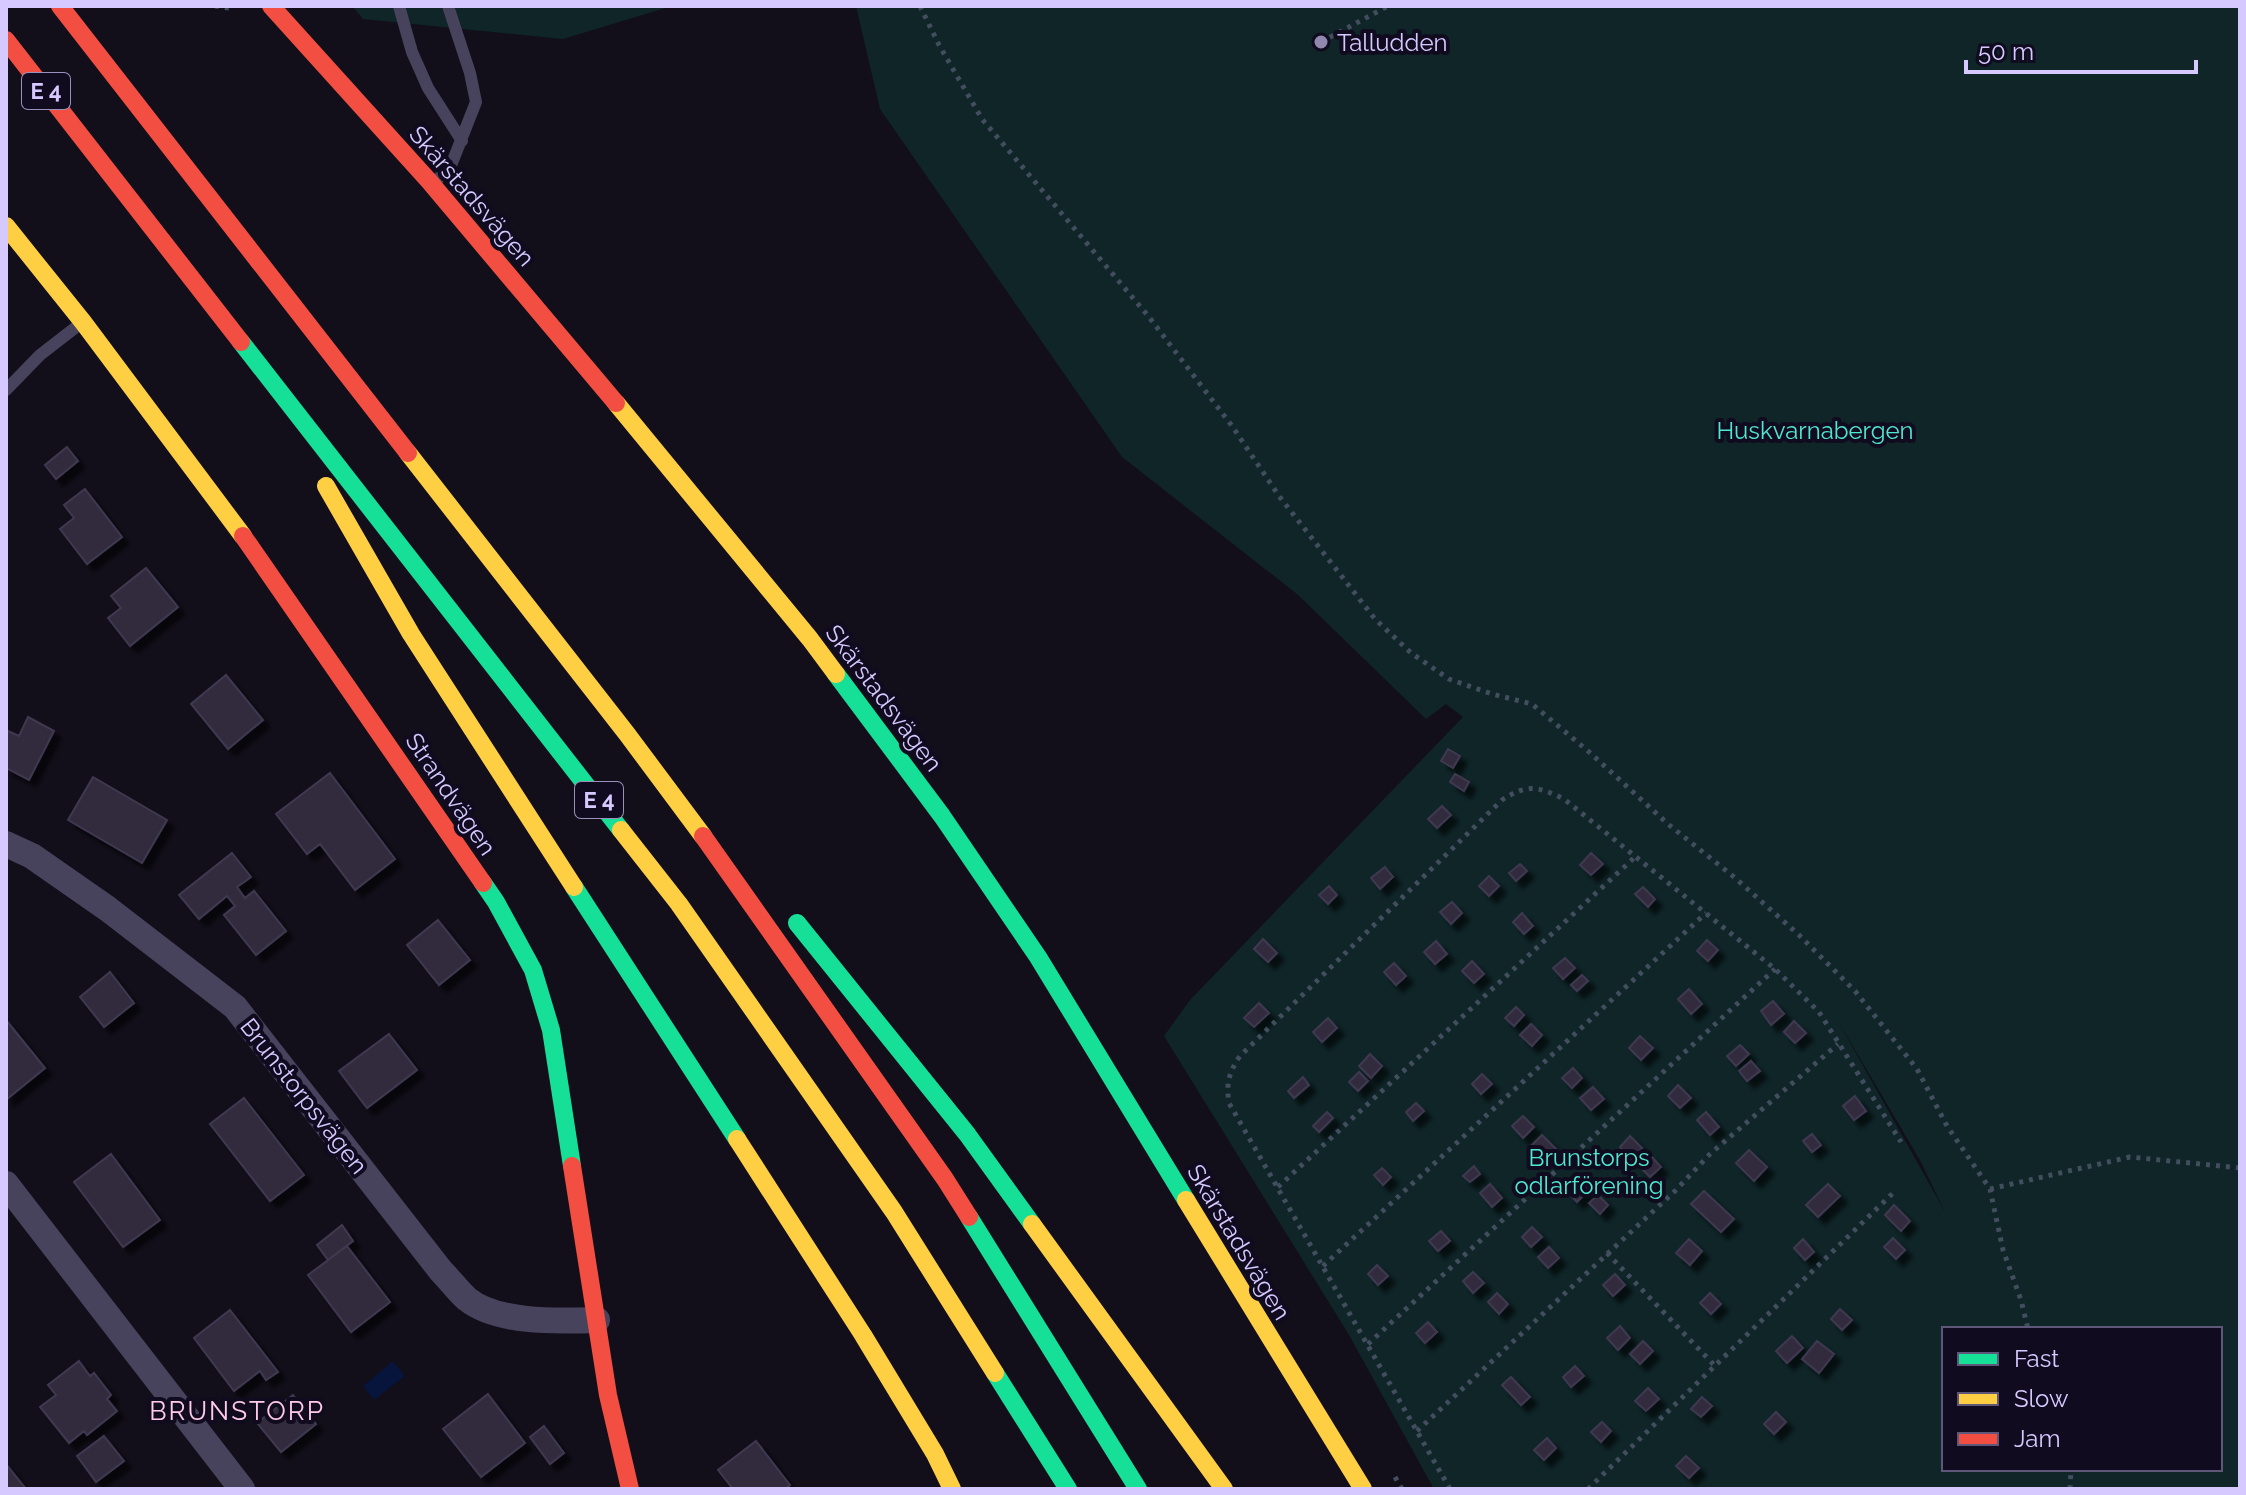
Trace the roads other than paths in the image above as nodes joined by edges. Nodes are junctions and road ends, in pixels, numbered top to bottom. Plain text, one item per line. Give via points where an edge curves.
1 (60, 6) edge
2 (271, 6) edge
3 (399, 6) edge
4 (448, 6) edge
5 (6, 40) edge
6 (462, 141) junction
7 (432, 184) junction
8 (6, 226) edge
9 (83, 322) junction
10 (247, 348) junction
11 (6, 390) edge
12 (627, 734) junction
13 (6, 844) edge
14 (753, 874) dead end
15 (784, 909) dead end
16 (6, 1184) edge
17 (597, 1320) junction
18 (242, 1489) edge
19 (630, 1489) edge
20 (952, 1489) edge
21 (1068, 1489) edge
22 (1138, 1489) edge
23 (1224, 1489) edge
24 (1363, 1489) edge

1 - 12 main road, E 4
2 - 7 main road, Skärstadsvägen
3 - 6 lane via 428,88
4 - 6 lane via 476,102
5 - 10 main road, E 4
6 - 7 lane via 450,168
7 - 24 main road, Skärstadsvägen via 810,639 958,839 1038,957
8 - 9 main road, Strandvägen
9 - 11 lane
9 - 17 main road, Strandvägen via 265,565 496,902 533,970 551,1030
10 - 20 main road via 411,634 863,1335
10 - 21 main road, E 4 via 679,904 894,1212
12 - 14 main road
12 - 22 main road, E 4 via 945,1179
13 - 17 street, Brunstorpsvägen via 108,909 235,1007 468,1300 493,1312 542,1321
15 - 23 main road via 967,1134
16 - 18 street
17 - 19 main road, Strandvägen

